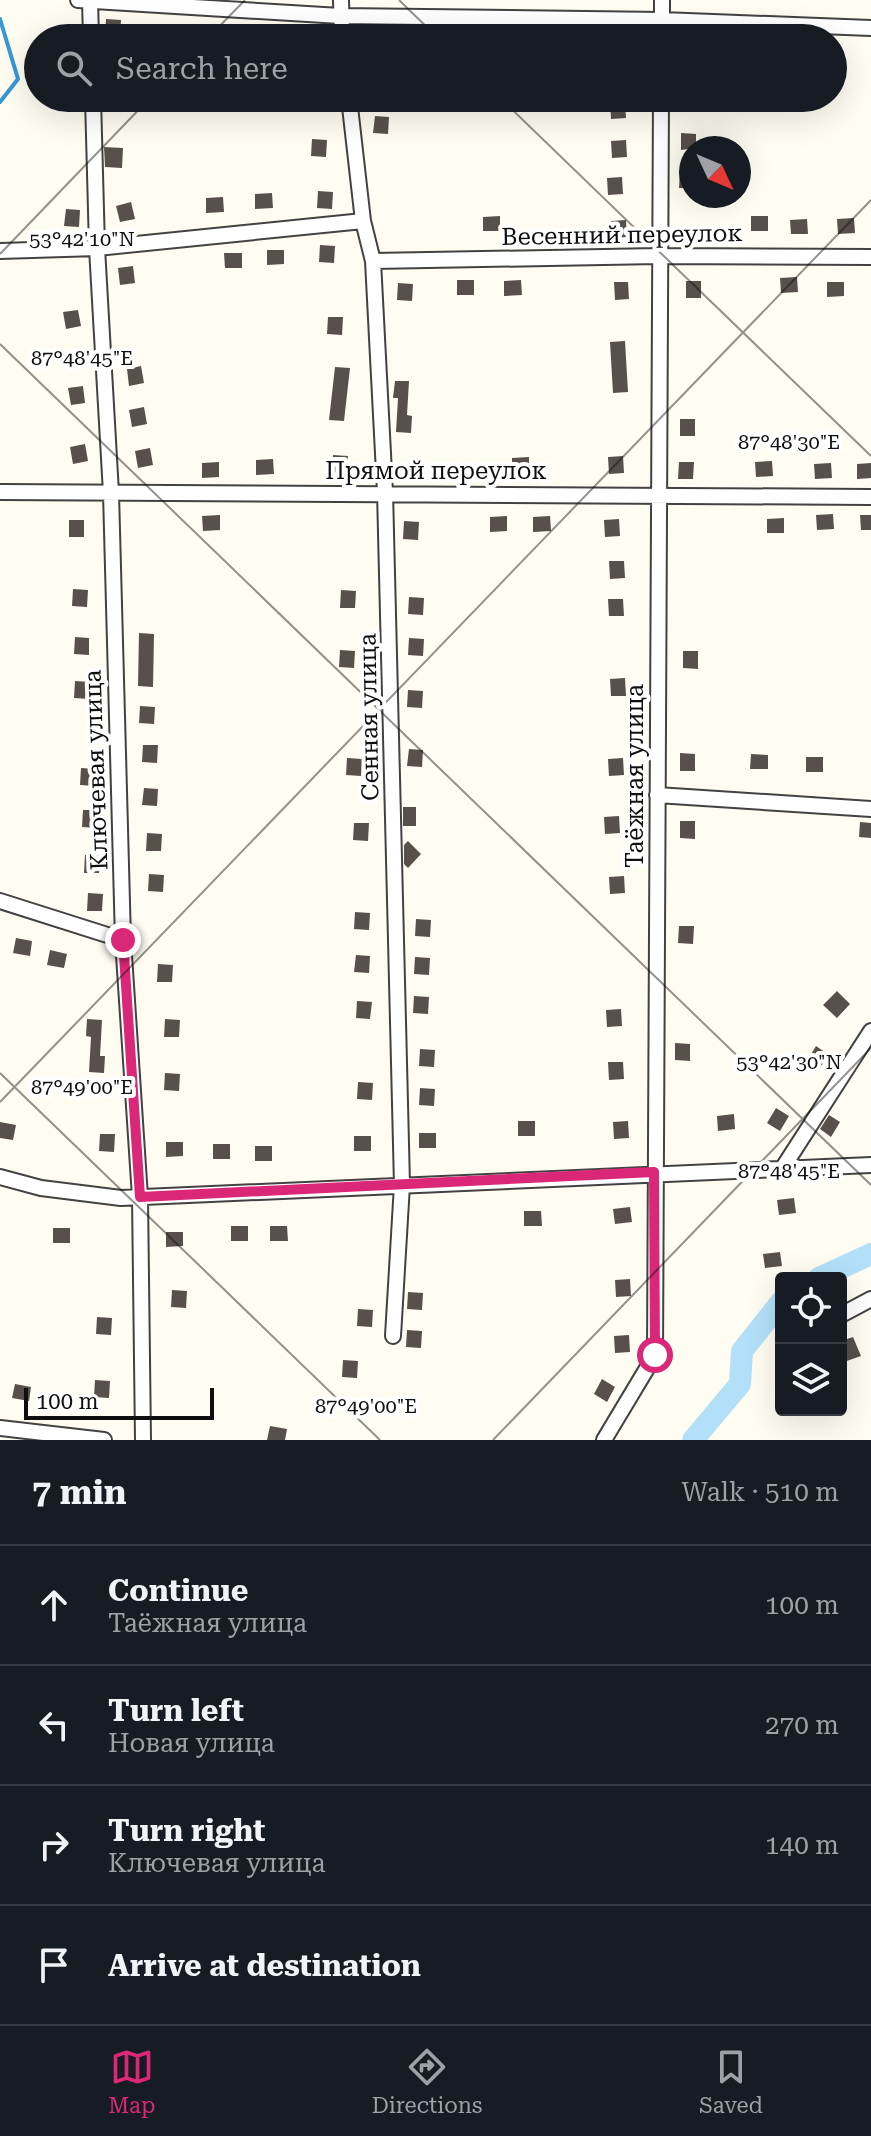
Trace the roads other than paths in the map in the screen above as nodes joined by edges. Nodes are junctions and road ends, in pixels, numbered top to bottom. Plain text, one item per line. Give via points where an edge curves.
1 (341, 0) edge
2 (662, 0) edge
3 (86, 1) edge
4 (340, 16) junction
5 (662, 20) junction
6 (89, 24) edge
7 (341, 24) edge
8 (662, 24) edge
9 (766, 24) edge
10 (847, 27) edge
11 (871, 28) edge
12 (93, 112) edge
13 (351, 112) edge
14 (661, 112) edge
15 (363, 221) junction
16 (97, 248) junction
17 (0, 251) edge
18 (658, 256) junction
19 (871, 257) edge
20 (373, 261) junction
21 (0, 492) edge
22 (385, 492) junction
23 (111, 493) junction
24 (659, 494) junction
25 (871, 497) edge
26 (657, 795) junction
27 (871, 809) edge
28 (0, 901) edge
29 (123, 940) junction
30 (871, 1031) edge
31 (871, 1165) edge
32 (784, 1166) junction
33 (654, 1172) junction
34 (0, 1177) edge
35 (402, 1185) junction
36 (140, 1197) junction
37 (871, 1299) edge
38 (847, 1312) edge
39 (393, 1336) dead end
40 (0, 1428) edge
41 (104, 1440) edge
42 (143, 1440) edge
43 (604, 1440) edge

1 - 4 street
2 - 5 street
3 - 4 street
3 - 6 street
4 - 5 street
4 - 7 street
5 - 8 street
5 - 9 street
10 - 11 street
12 - 16 street, Ключевая улица
13 - 15 street, Сенная улица
14 - 18 street, Таёжная улица
15 - 16 street
15 - 20 street, Сенная улица
16 - 17 street
16 - 23 street, Ключевая улица
18 - 19 street, Весенний переулок
18 - 20 street, Весенний переулок
18 - 24 street, Таёжная улица
20 - 22 street, Сенная улица
21 - 23 street, Прямой переулок
22 - 23 street, Прямой переулок
22 - 24 street, Прямой переулок
22 - 35 street, Сенная улица
23 - 29 street, Ключевая улица
24 - 25 street, Прямой переулок
24 - 26 street, Таёжная улица
26 - 27 street
26 - 33 street, Таёжная улица
28 - 29 street
29 - 36 street, Ключевая улица
30 - 32 street
31 - 32 street
32 - 33 street
33 - 35 street
33 - 43 street, Таёжная улица via 655,1355
34 - 36 street via 41,1188
35 - 36 street
35 - 39 street, Сенная улица
36 - 42 street, Ключевая улица
37 - 38 street
40 - 41 street

